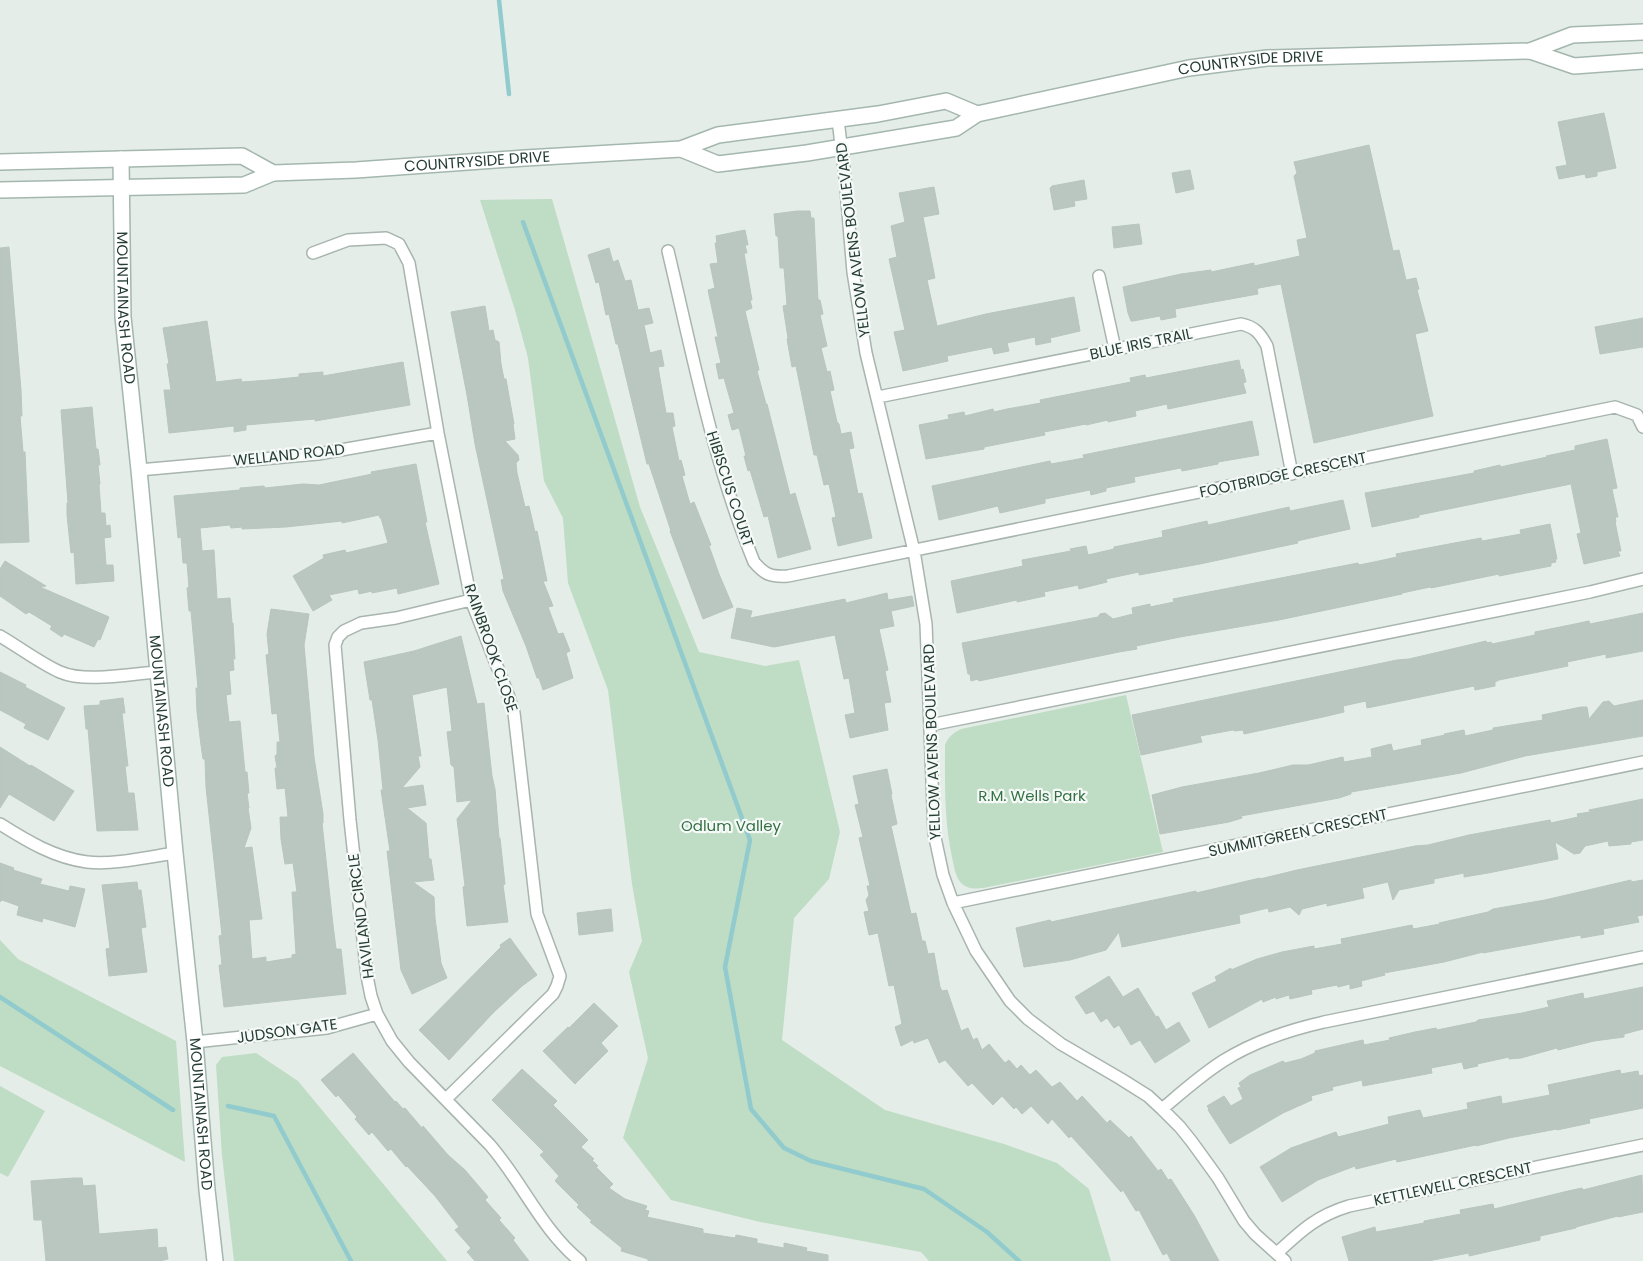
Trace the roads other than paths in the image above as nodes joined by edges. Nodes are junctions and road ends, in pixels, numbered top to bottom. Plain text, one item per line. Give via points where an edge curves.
1 (1643, 32) edge
2 (1530, 51) junction
3 (1643, 60) edge
4 (977, 114) junction
5 (838, 120) junction
6 (841, 148) junction
7 (681, 149) junction
8 (120, 159) junction
9 (0, 162) edge
10 (273, 173) junction
11 (121, 188) junction
12 (0, 190) edge
13 (668, 251) dead end
14 (313, 253) dead end
15 (1099, 276) dead end
16 (1115, 349) junction
17 (878, 397) junction
18 (1643, 428) edge
19 (438, 433) junction
20 (139, 470) junction
21 (1292, 474) junction
22 (914, 551) junction
23 (1643, 579) edge
24 (472, 600) junction
25 (0, 636) edge
26 (157, 672) junction
27 (930, 725) junction
28 (1643, 762) edge
29 (0, 824) edge
30 (175, 853) junction
31 (953, 903) junction
32 (1643, 957) edge
33 (378, 1014) junction
34 (195, 1042) junction
35 (446, 1099) junction
36 (1162, 1109) junction
37 (1643, 1144) edge
38 (1281, 1257) edge
39 (214, 1261) edge
40 (580, 1261) edge

1 - 2 main road, COUNTRYSIDE DRIVE via 1572,35
2 - 3 main road, COUNTRYSIDE DRIVE via 1574,66
2 - 4 main road, COUNTRYSIDE DRIVE via 1267,58 1189,68
4 - 5 main road, COUNTRYSIDE DRIVE via 946,101
4 - 6 main road, COUNTRYSIDE DRIVE via 956,128
5 - 6 street, YELLOW AVENS BOULEVARD
5 - 7 main road, COUNTRYSIDE DRIVE via 718,135
6 - 7 main road, COUNTRYSIDE DRIVE via 718,164
6 - 17 street, YELLOW AVENS BOULEVARD via 853,272 866,353
7 - 10 main road, COUNTRYSIDE DRIVE
8 - 9 main road
8 - 10 main road via 242,156
8 - 11 main road, MOUNTAINASH ROAD
10 - 11 main road, COUNTRYSIDE DRIVE via 244,185
11 - 12 main road, COUNTRYSIDE DRIVE
11 - 20 main road, MOUNTAINASH ROAD via 122,317
13 - 22 street, HIBISCUS COURT via 723,478 754,562 762,572 776,577 788,576
14 - 19 street, RAINBROOK CLOSE via 348,240 386,238 400,244 409,263
15 - 16 street
16 - 17 street, BLUE IRIS TRAIL
16 - 21 street, BLUE IRIS TRAIL via 1241,324 1252,326 1262,335 1267,346
17 - 22 street, YELLOW AVENS BOULEVARD
18 - 21 street, FOOTBRIDGE CRESCENT via 1637,415 1615,407
19 - 20 street, WELLAND ROAD via 318,454
19 - 24 street, RAINBROOK CLOSE
20 - 26 main road, MOUNTAINASH ROAD
21 - 22 street, FOOTBRIDGE CRESCENT
22 - 27 street, YELLOW AVENS BOULEVARD via 926,624
23 - 27 street
24 - 33 street, HAVILAND CIRCLE via 360,623 344,631 335,645 365,956
24 - 35 street, RAINBROOK CLOSE via 514,713 537,914 560,976 553,994
25 - 26 street via 72,676
26 - 30 main road, MOUNTAINASH ROAD
27 - 31 street, YELLOW AVENS BOULEVARD via 934,833
28 - 31 street, SUMMITGREEN CRESCENT
29 - 30 street via 35,845 87,862
30 - 34 main road, MOUNTAINASH ROAD
31 - 36 street, YELLOW AVENS BOULEVARD via 985,966 1010,1001 1028,1019 1061,1044 1148,1096
32 - 36 street via 1288,1032 1222,1062
33 - 34 street, JUDSON GATE via 327,1028
33 - 35 street, HAVILAND CIRCLE via 392,1041
34 - 39 main road, MOUNTAINASH ROAD
35 - 40 street, HAVILAND CIRCLE via 502,1159 556,1237
36 - 38 street, YELLOW AVENS BOULEVARD via 1192,1142 1244,1222
37 - 38 street, KETTLEWELL CRESCENT via 1349,1206 1307,1226

